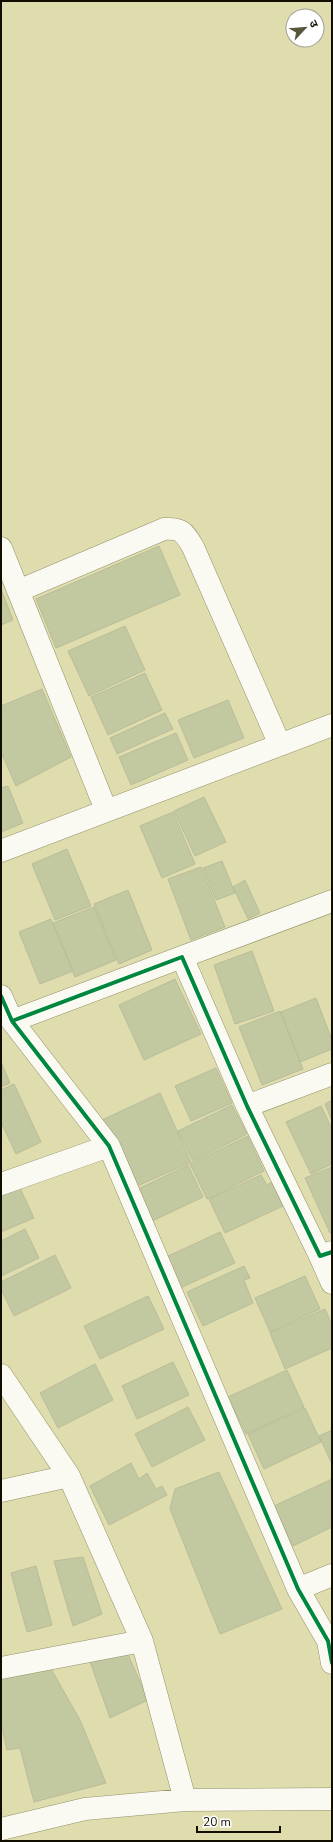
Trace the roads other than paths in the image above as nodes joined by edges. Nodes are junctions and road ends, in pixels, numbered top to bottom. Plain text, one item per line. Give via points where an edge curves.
1 (1, 548) edge
2 (18, 591) junction
3 (332, 725) edge
4 (280, 745) junction
5 (106, 810) junction
6 (1, 851) edge
7 (332, 901) edge
8 (182, 957) junction
9 (1, 996) edge
10 (12, 1021) junction
11 (332, 1074) edge
12 (247, 1106) junction
13 (109, 1146) junction
14 (1, 1184) edge
15 (326, 1254) edge
16 (332, 1283) edge
17 (1, 1375) edge
18 (69, 1476) junction
19 (1, 1491) edge
20 (332, 1575) edge
21 (298, 1589) junction
22 (142, 1641) junction
23 (330, 1641) edge
24 (332, 1663) edge
25 (1, 1668) edge
26 (332, 1799) edge
27 (185, 1800) junction
28 (1, 1829) edge

1 - 2 street
2 - 4 street via 164,529 176,528 184,533 193,547
2 - 5 street
3 - 4 street
4 - 5 street
5 - 6 street
7 - 8 street
8 - 10 street
8 - 12 street
9 - 10 street
10 - 13 street
11 - 12 street
12 - 15 street
13 - 14 street
13 - 21 street
15 - 16 street
17 - 18 street
18 - 19 street
18 - 22 street
20 - 21 street
21 - 23 street
22 - 25 street
22 - 27 street
23 - 24 street
26 - 27 street
27 - 28 street via 85,1809

